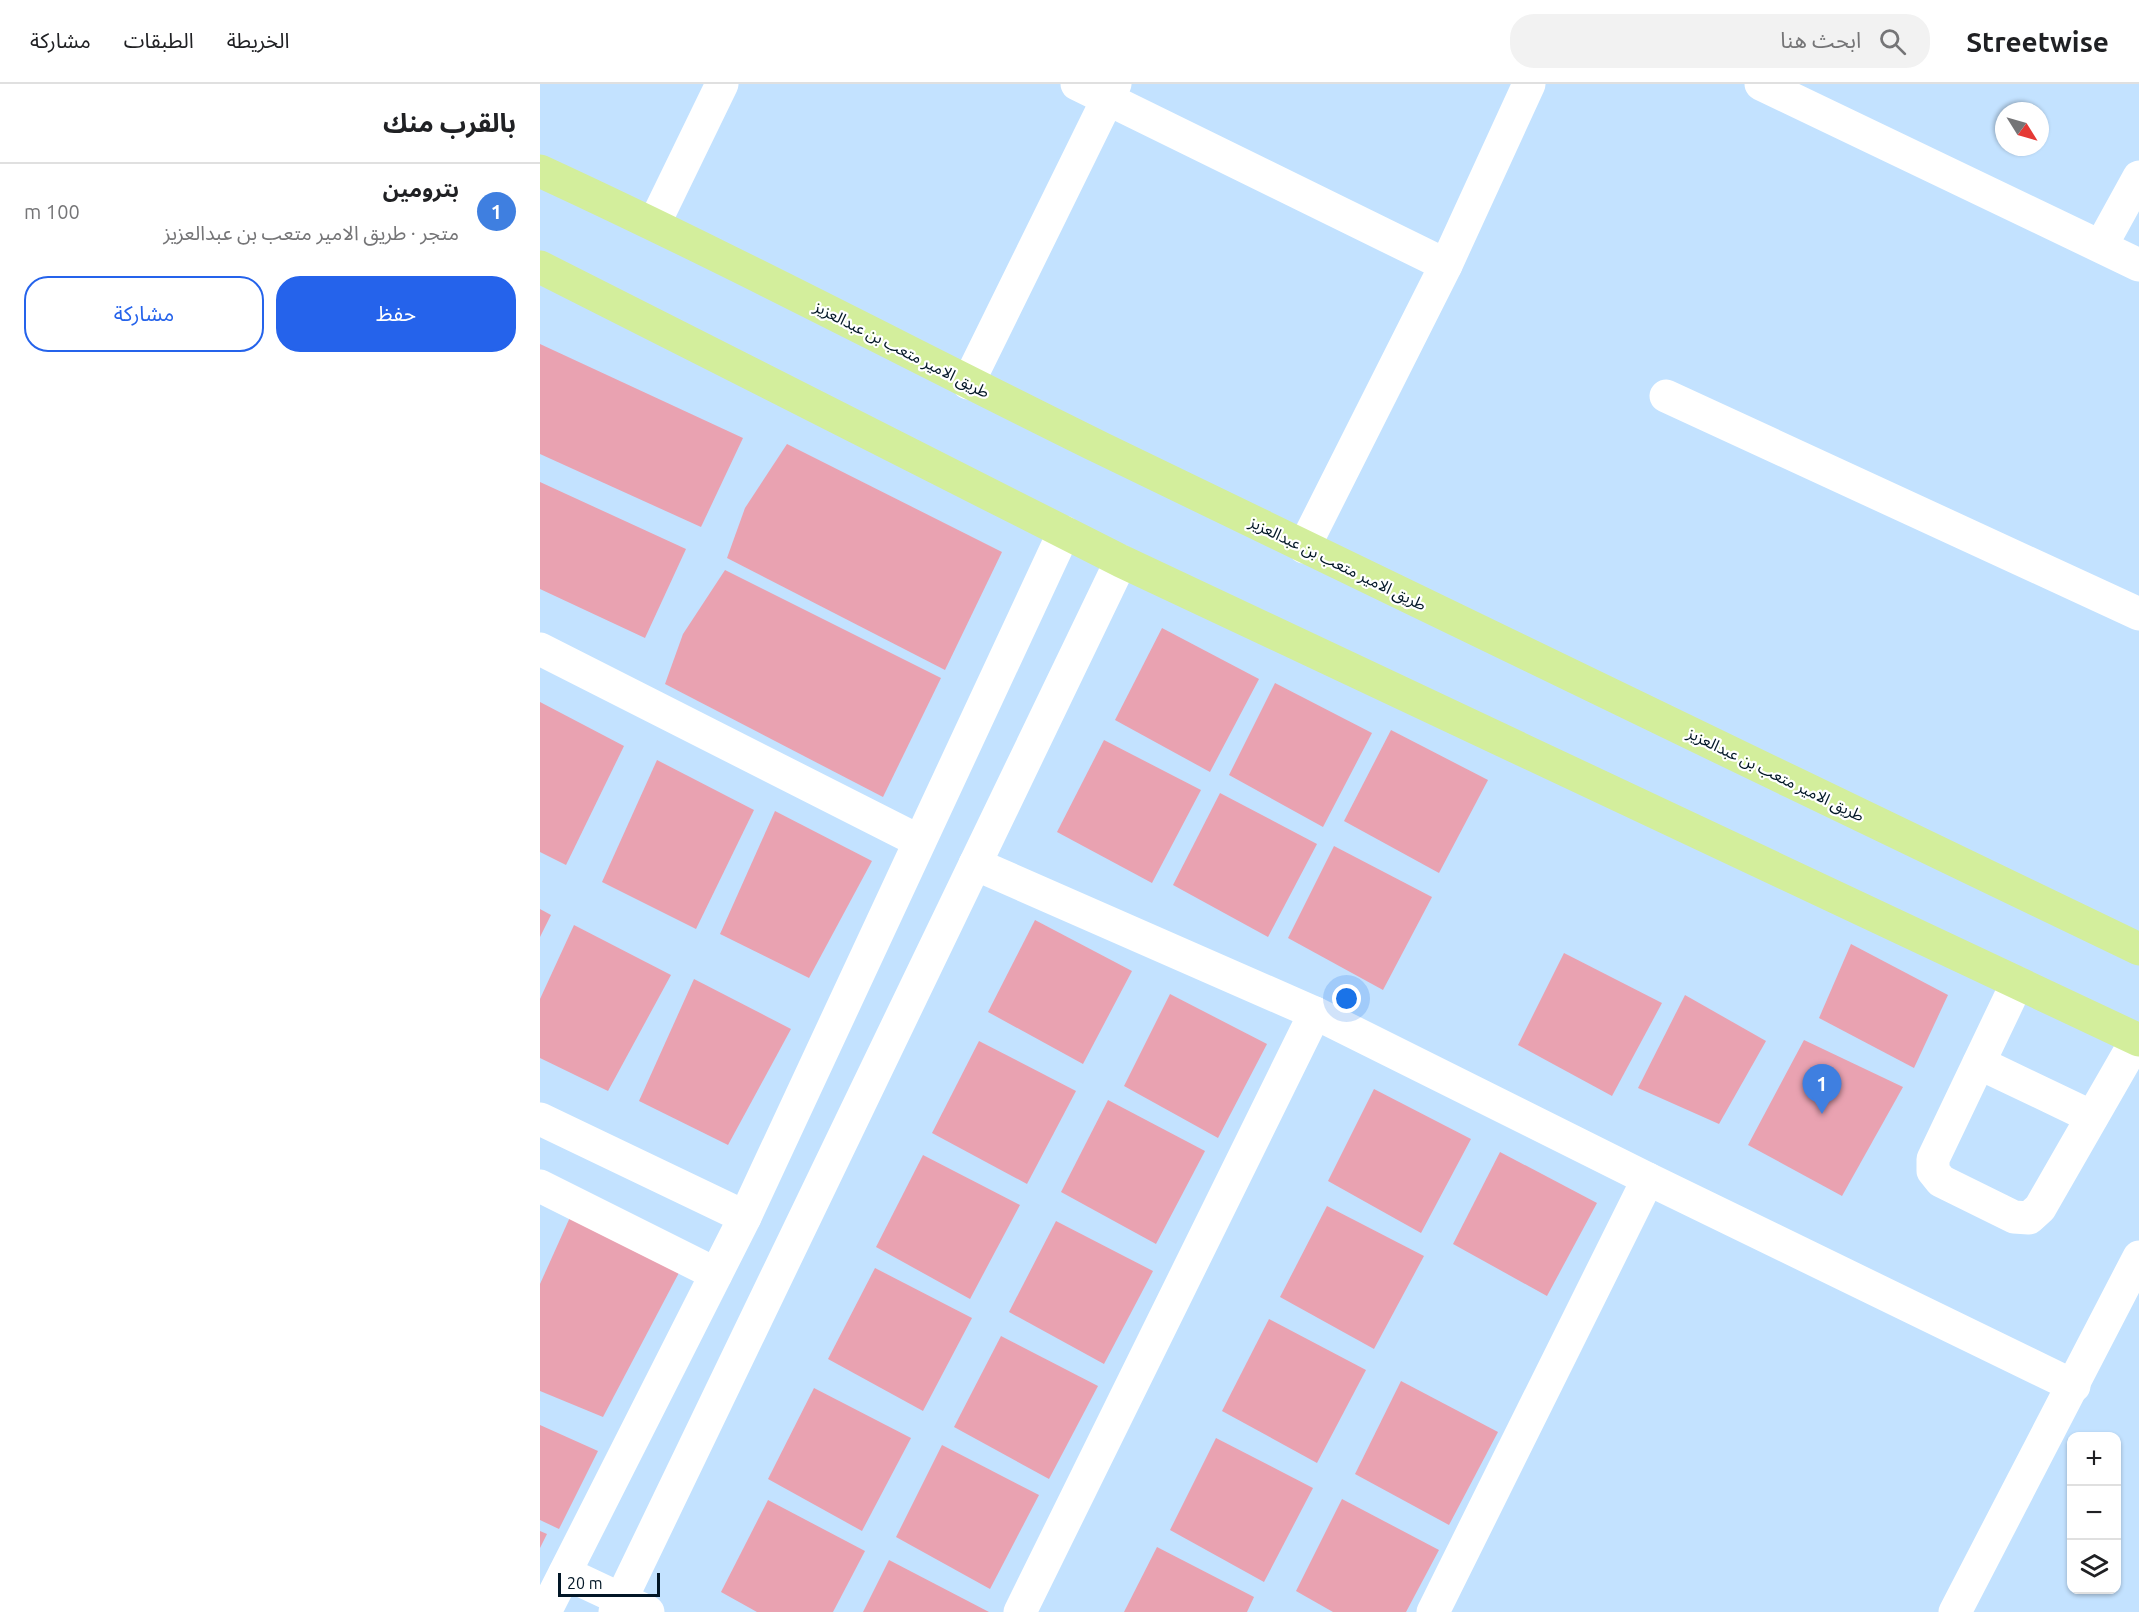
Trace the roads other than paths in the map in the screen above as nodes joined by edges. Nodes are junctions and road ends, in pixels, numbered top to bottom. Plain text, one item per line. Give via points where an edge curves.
1 (722, 84) edge
2 (1077, 84) edge
3 (1529, 84) edge
4 (1761, 84) edge
5 (1112, 92) edge
6 (540, 171) edge
7 (2139, 177) edge
8 (654, 224) junction
9 (2101, 246) junction
10 (1446, 265) junction
11 (2139, 265) edge
12 (540, 267) edge
13 (968, 383) junction
14 (1666, 396) dead end
15 (1064, 532) junction
16 (1304, 547) junction
17 (1121, 561) junction
18 (2139, 614) edge
19 (540, 649) edge
20 (919, 841) junction
21 (975, 864) junction
22 (2139, 949) edge
23 (2017, 983) junction
24 (1315, 1013) junction
25 (2138, 1040) edge
26 (1979, 1063) junction
27 (2092, 1117) junction
28 (540, 1119) edge
29 (1648, 1179) junction
30 (540, 1186) edge
31 (745, 1217) junction
32 (2139, 1257) edge
33 (716, 1274) junction
34 (2074, 1386) junction
35 (565, 1573) junction
36 (628, 1608) edge
37 (1438, 1610) edge
38 (545, 1612) edge
39 (1020, 1612) edge
40 (1955, 1612) edge

1 - 8 street
2 - 5 street
3 - 10 street
4 - 9 street
5 - 10 street
5 - 13 street
6 - 8 main road, طريق الامير متعب بن عبدالعزيز
7 - 9 street
8 - 13 main road, طريق الامير متعب بن عبدالعزيز
9 - 11 street
10 - 16 street
12 - 15 main road
13 - 16 main road, طريق الامير متعب بن عبدالعزيز
14 - 18 street
15 - 17 main road
15 - 20 street
16 - 22 main road, طريق الامير متعب بن عبدالعزيز
17 - 21 street
17 - 23 main road
19 - 20 street
20 - 31 street
21 - 24 street
21 - 36 street
23 - 25 main road
23 - 26 street
24 - 29 street
24 - 39 street
25 - 27 street
26 - 27 street
26 - 27 street via 1934,1159 1933,1171 1941,1181 2014,1217 2029,1218 2040,1208
28 - 31 street
29 - 34 street
29 - 37 street
30 - 33 street
31 - 33 street
32 - 34 street
33 - 35 street
34 - 40 street
35 - 36 street
35 - 38 street

